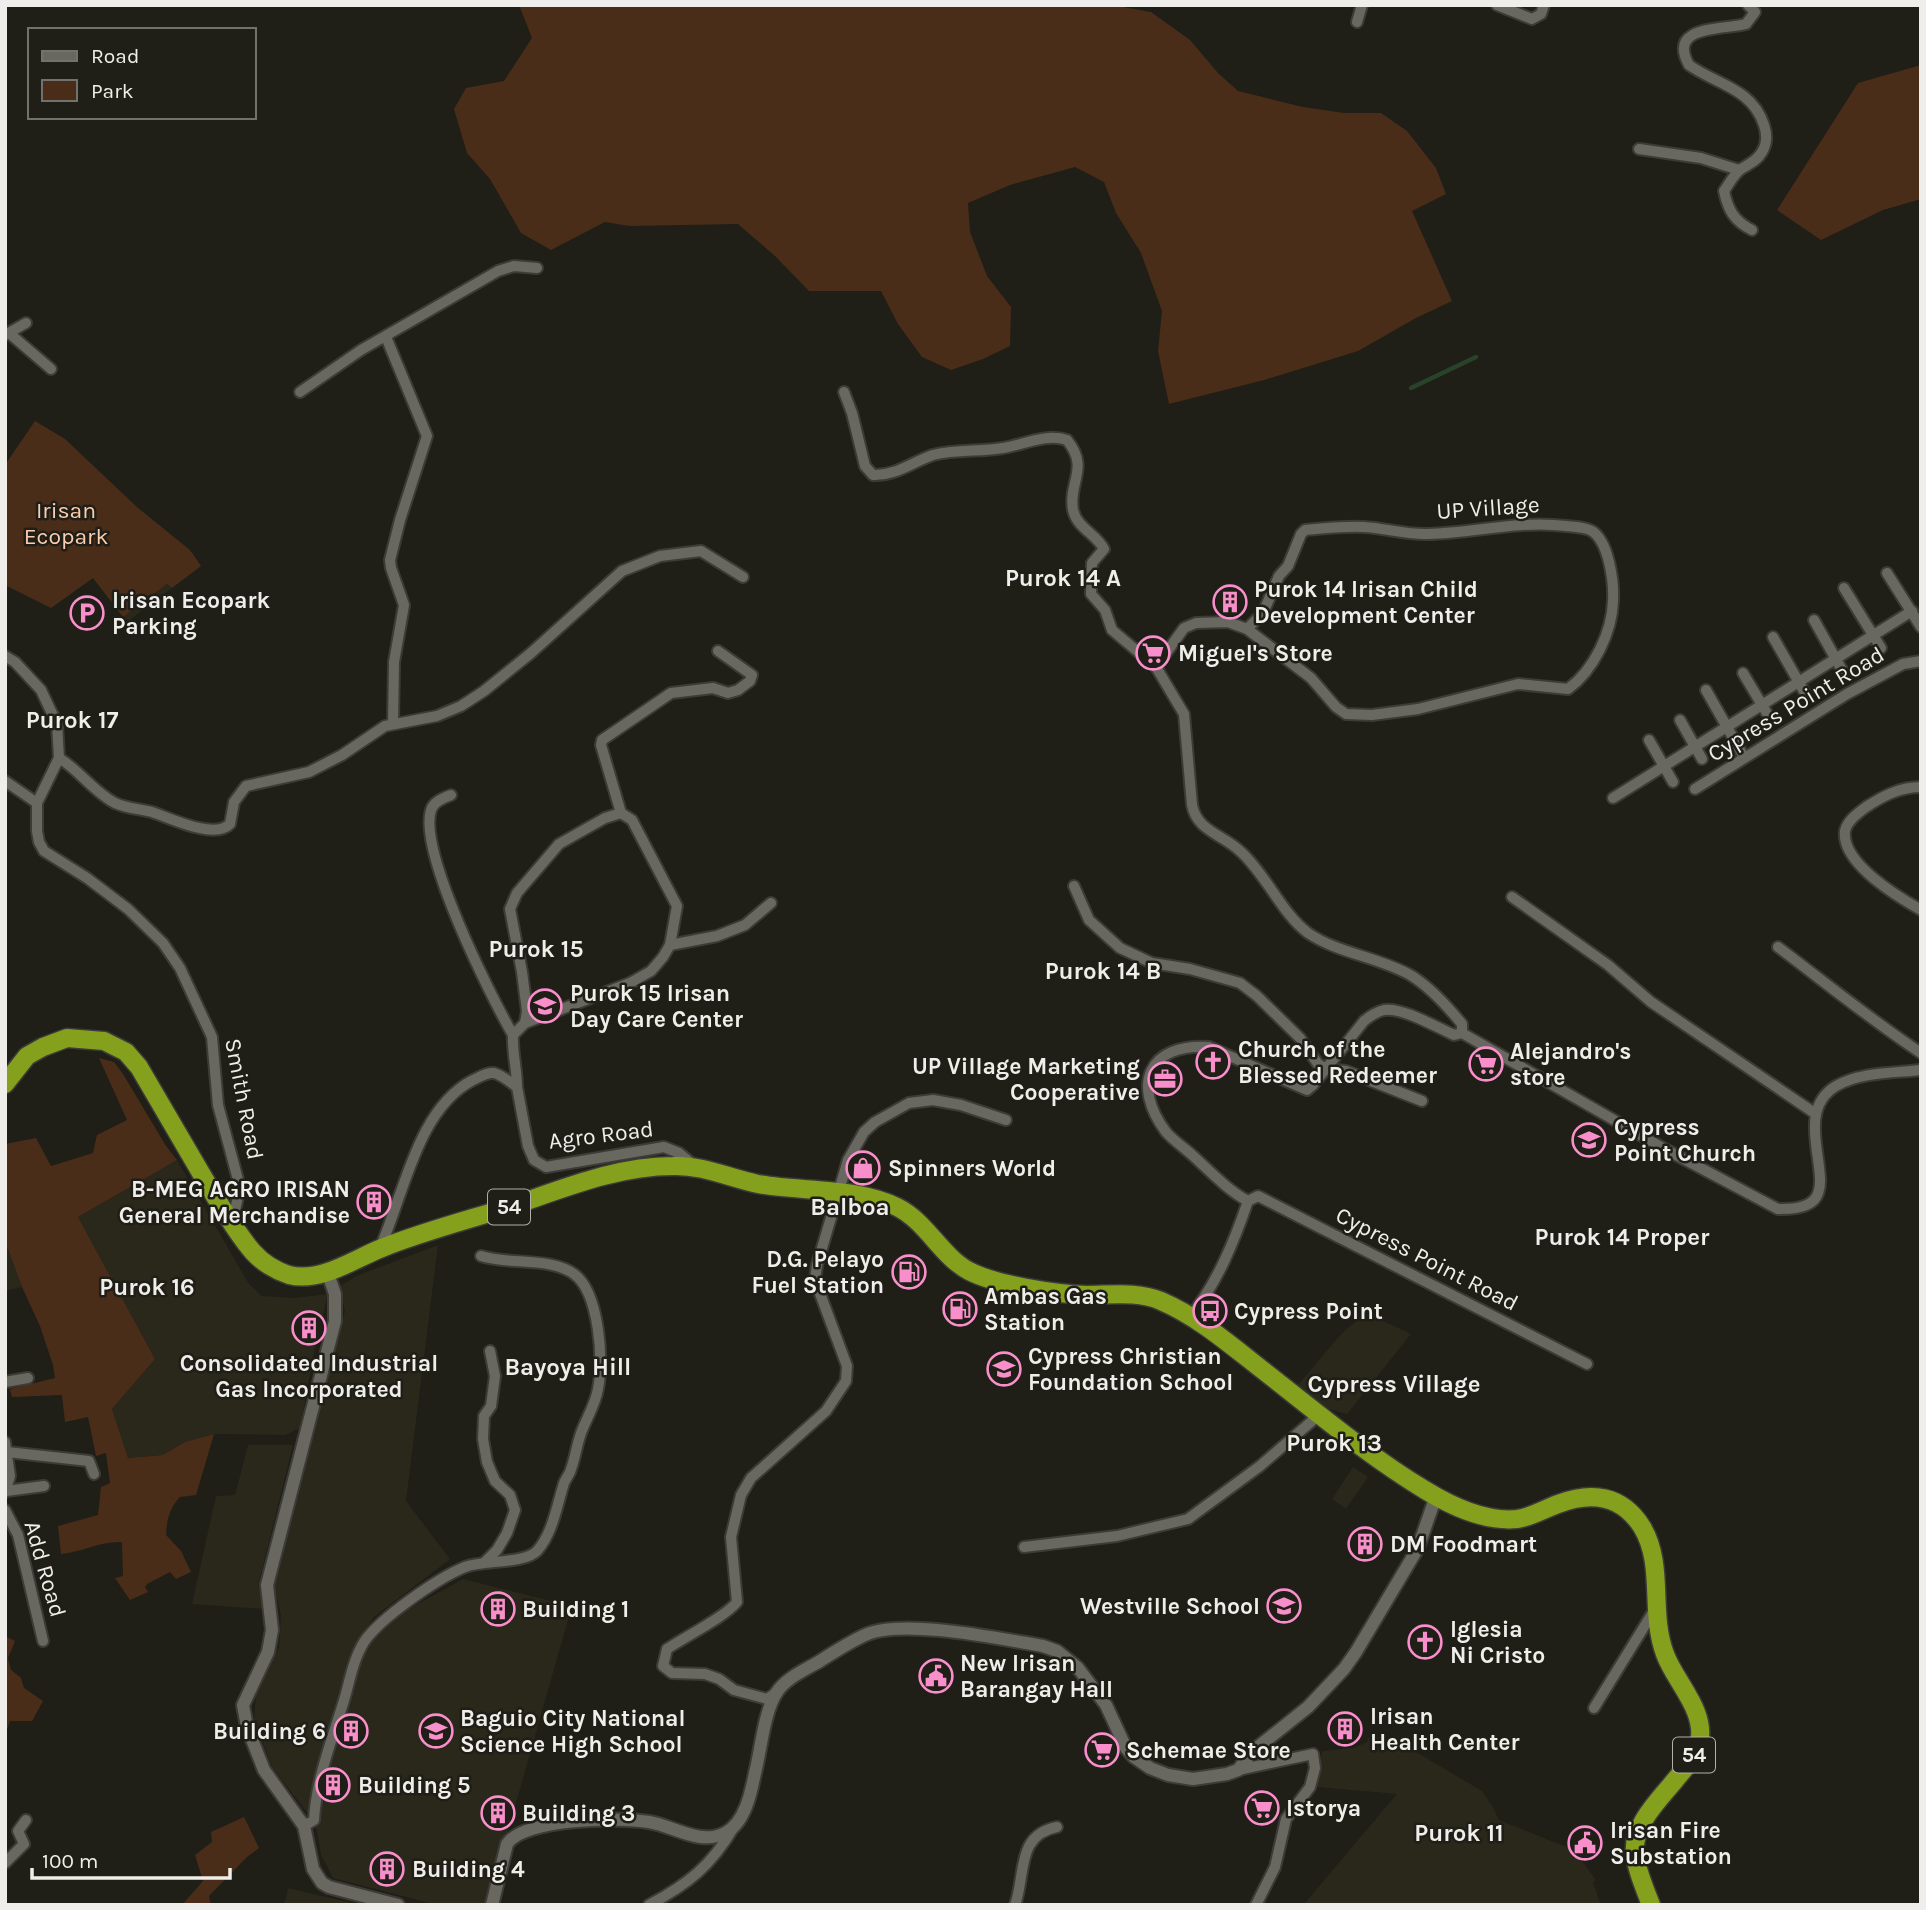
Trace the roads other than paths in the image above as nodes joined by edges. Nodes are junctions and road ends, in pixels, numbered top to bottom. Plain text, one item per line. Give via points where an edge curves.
1 (1362, 5) edge
2 (1497, 5) edge
3 (1544, 5) edge
4 (1748, 5) edge
5 (1357, 22) dead end
6 (1639, 149) dead end
7 (1739, 170) junction
8 (1752, 230) dead end
9 (537, 268) dead end
10 (26, 323) dead end
11 (7, 334) edge
12 (386, 337) junction
13 (51, 369) dead end
14 (844, 391) dead end
15 (300, 392) dead end
16 (1887, 573) dead end
17 (743, 578) dead end
18 (1844, 588) dead end
19 (1917, 617) edge
20 (1814, 620) dead end
21 (1247, 629) junction
22 (1874, 636) junction
23 (1773, 637) dead end
24 (1881, 648) dead end
25 (718, 651) dead end
26 (5, 656) edge
27 (1836, 659) junction
28 (1921, 661) edge
29 (1156, 667) junction
30 (1842, 670) dead end
31 (1743, 673) dead end
32 (1799, 682) junction
33 (1706, 690) dead end
34 (1805, 693) dead end
35 (1762, 705) junction
36 (1768, 716) dead end
37 (1680, 720) dead end
38 (393, 724) junction
39 (1727, 727) junction
40 (1649, 740) dead end
41 (1695, 747) junction
42 (1745, 757) junction
43 (59, 758) junction
44 (1702, 759) dead end
45 (1664, 766) junction
46 (5, 780) edge
47 (1673, 782) dead end
48 (1921, 787) edge
49 (1695, 789) dead end
50 (451, 795) dead end
51 (1613, 798) dead end
52 (37, 803) junction
53 (621, 813) junction
54 (1074, 886) dead end
55 (1512, 897) dead end
56 (771, 903) dead end
57 (1921, 910) edge
58 (670, 946) junction
59 (1778, 947) dead end
60 (525, 1023) junction
61 (1462, 1033) junction
62 (513, 1035) junction
63 (1921, 1053) edge
64 (1326, 1069) junction
65 (1921, 1070) edge
66 (5, 1084) edge
67 (517, 1087) junction
68 (1422, 1101) dead end
69 (1816, 1114) junction
70 (1006, 1120) dead end
71 (696, 1167) junction
72 (839, 1194) junction
73 (1248, 1201) junction
74 (232, 1225) junction
75 (380, 1248) junction
76 (481, 1256) dead end
77 (327, 1271) junction
78 (1191, 1316) junction
79 (489, 1351) dead end
80 (1587, 1364) dead end
81 (28, 1378) dead end
82 (5, 1382) edge
83 (1320, 1414) junction
84 (6, 1447) edge
85 (94, 1474) dead end
86 (44, 1486) dead end
87 (6, 1492) edge
88 (1436, 1496) junction
89 (5, 1510) edge
90 (1024, 1547) dead end
91 (485, 1562) junction
92 (1655, 1609) junction
93 (43, 1640) dead end
94 (776, 1693) junction
95 (1594, 1708) dead end
96 (1238, 1770) junction
97 (26, 1820) dead end
98 (304, 1826) junction
99 (734, 1827) junction
100 (1057, 1827) dead end
101 (5, 1863) edge
102 (398, 1905) edge
103 (492, 1905) edge
104 (649, 1905) edge
105 (1015, 1905) edge
106 (1256, 1905) edge
107 (1651, 1905) edge

1 - 5 street
2 - 3 street via 1532,19 1541,14
4 - 7 street via 1755,12 1746,24 1700,31 1685,42 1683,51 1689,65 1740,92 1757,109 1765,128 1765,146 1752,164
6 - 7 street via 1701,158
7 - 8 street via 1724,191 1735,220
9 - 12 street via 514,266 498,271
10 - 11 street
11 - 13 street
12 - 15 street
12 - 38 street via 427,436 390,559 404,605 394,663
14 - 29 street via 865,466 873,475 893,473 946,453 1067,440 1079,464 1073,509 1082,527 1104,549 1092,563 1091,594 1105,610 1112,629
16 - 19 street
17 - 38 street via 701,551 641,563 609,581 531,653 461,706 437,716
18 - 22 street
19 - 22 street
20 - 27 street
21 - 21 street, UP Village via 1311,678 1346,714 1418,709 1518,684 1568,689 1586,671 1607,633 1614,597 1610,563 1605,547 1591,530 1561,525 1522,523 1426,534 1362,527 1305,530 1263,613
21 - 29 street, UP Village via 1228,622 1184,628
22 - 24 street
22 - 27 street
23 - 32 street
25 - 53 street via 752,676 750,681 728,693 713,688 671,693 602,740
26 - 43 street via 41,691 51,710
27 - 30 street
27 - 32 street
28 - 42 street, Cypress Point Road via 1885,673
29 - 61 street via 1184,714 1194,817 1255,865 1305,931 1322,942 1411,975 1450,1009 1462,1024
31 - 35 street
32 - 34 street
32 - 35 street
33 - 39 street
35 - 36 street
35 - 39 street
37 - 41 street
38 - 43 street via 309,772 246,786 234,802 230,824 219,831 117,804
39 - 41 street
39 - 42 street
40 - 45 street
41 - 44 street
41 - 45 street
42 - 49 street, Cypress Point Road
43 - 52 street, Smith Road
45 - 47 street
45 - 51 street
46 - 52 street
48 - 57 street via 1879,798 1849,822 1845,832 1847,845 1870,875 1891,894
50 - 62 street via 431,808 428,829 444,889
52 - 74 street, Smith Road via 37,831 44,851 106,891 155,934 180,968 212,1037 218,1105 240,1187
53 - 58 street via 632,820 677,906
53 - 60 street via 559,844 510,909 522,972
54 - 64 street via 1089,920 1120,948 1152,963 1240,983 1294,1031
55 - 69 street via 1608,965 1651,1002
56 - 58 street via 745,925
58 - 60 street via 651,971 630,983
59 - 63 street
60 - 62 street
61 - 64 street via 1454,1035 1399,1012 1382,1011 1364,1021
61 - 69 street via 1778,1209 1807,1205 1817,1196
62 - 67 street
64 - 68 street via 1346,1071
64 - 73 street via 1310,1088 1302,1089 1233,1055 1199,1046 1171,1052 1148,1073 1154,1109 1167,1133
65 - 69 street via 1870,1075 1836,1086 1821,1100
66 - 74 highway, 54 via 27,1056 61,1039 104,1041 118,1047 139,1067
67 - 71 street, Agro Road via 528,1146 534,1160 546,1167 664,1147
67 - 75 street via 486,1073 461,1086 438,1110 422,1138
70 - 72 street via 933,1100 909,1103 864,1132 848,1160
71 - 72 highway, 54 via 763,1185
71 - 75 highway, 54 via 638,1168 584,1181
72 - 78 highway, 54 via 897,1207 953,1259 989,1278 1074,1294 1152,1297
72 - 94 street via 815,1280 846,1366 846,1381 826,1411 751,1478 741,1495 731,1537 737,1602 729,1612 667,1649 663,1667 705,1674 734,1690 767,1699
73 - 78 street via 1231,1250
73 - 80 street, Cypress Point Road via 1258,1196
74 - 77 highway, 54 via 257,1257 281,1272 301,1276
75 - 77 highway, 54
76 - 91 street via 499,1262 558,1266 575,1274 592,1299 600,1367 598,1390 555,1519 540,1546 527,1557
77 - 98 street via 335,1294 335,1321 267,1585 272,1630 268,1652 243,1704 264,1770
78 - 83 highway, 54
79 - 91 street via 495,1376 483,1438 495,1482 510,1494 515,1510 498,1550
81 - 82 street
83 - 88 highway, 54
83 - 90 street via 1188,1519 1117,1536
84 - 85 street, Add Road via 89,1461
84 - 87 street, Add Road via 10,1476
86 - 87 street, Add Road
88 - 92 highway, 54 via 1479,1515 1516,1519 1573,1499 1596,1495 1612,1499 1630,1512 1646,1533 1654,1555
88 - 96 street via 1418,1548 1356,1652 1323,1692
89 - 93 street, Add Road via 18,1535
91 - 98 street via 445,1576 380,1625 364,1643 330,1747 314,1820
92 - 95 street
92 - 107 highway, 54 via 1663,1650 1698,1716 1701,1734 1686,1767 1639,1829 1634,1852
94 - 96 street via 787,1681 866,1634 885,1629 943,1630 1031,1644 1057,1651 1078,1668 1106,1705 1126,1748 1150,1768 1193,1779
94 - 99 street via 743,1814
96 - 106 street via 1313,1754 1310,1787 1286,1819 1275,1867
97 - 101 street via 18,1831 24,1844
98 - 102 street via 313,1869 322,1882
99 - 103 street via 722,1835 705,1837 650,1822 601,1819 554,1823 513,1837 507,1844
99 - 104 street via 695,1877
100 - 105 street via 1044,1830 1029,1843

